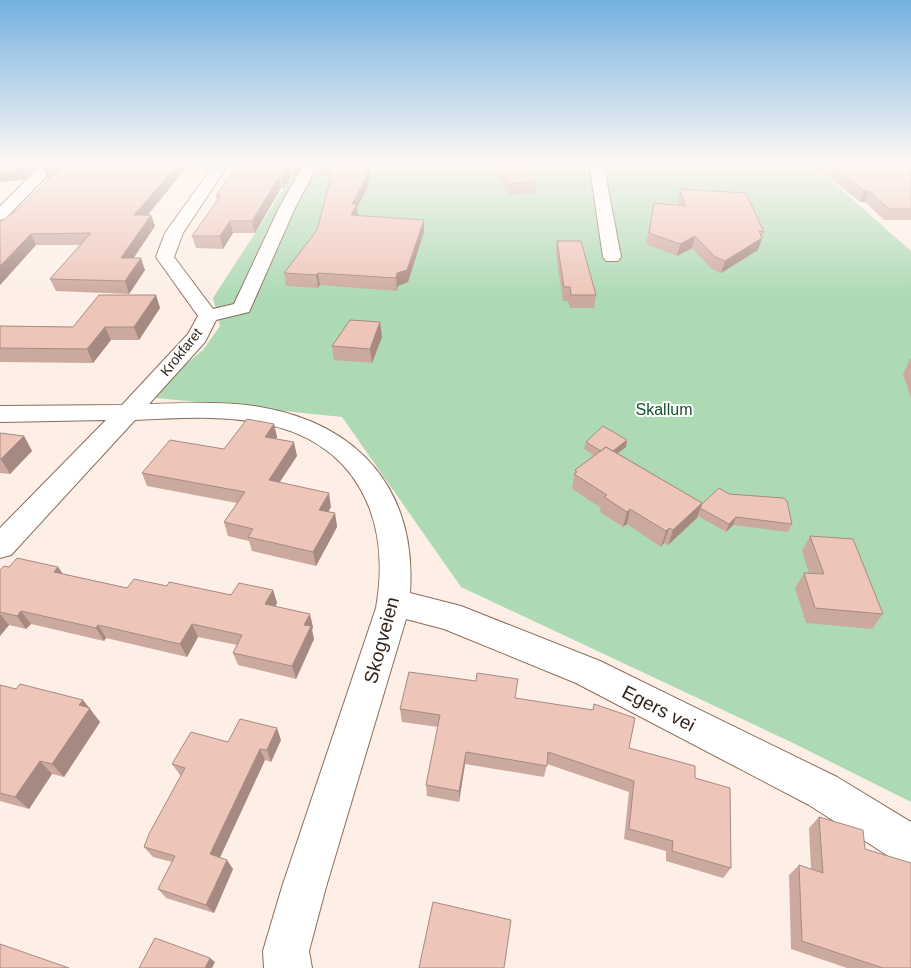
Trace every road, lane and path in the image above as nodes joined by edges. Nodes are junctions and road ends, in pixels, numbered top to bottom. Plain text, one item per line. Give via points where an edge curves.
1 (192, 207) edge
2 (287, 207) edge
3 (604, 207) edge
4 (612, 257) dead end
5 (208, 316) junction
6 (128, 412) junction
7 (0, 414) edge
8 (0, 547) edge
9 (393, 603) junction
10 (911, 846) edge
11 (288, 968) edge

1 - 5 street, Krokfaret via 174,233 165,257
2 - 5 street via 242,308
3 - 4 street
5 - 6 street, Krokfaret via 197,337
6 - 7 street, Skogveien
6 - 8 street
6 - 9 street, Skogveien via 228,411 274,417 330,439 363,469 380,493 392,523 396,558
9 - 10 street, Egers vei via 449,616 588,672 823,791
9 - 11 street, Skogveien via 368,692 313,850 286,951

